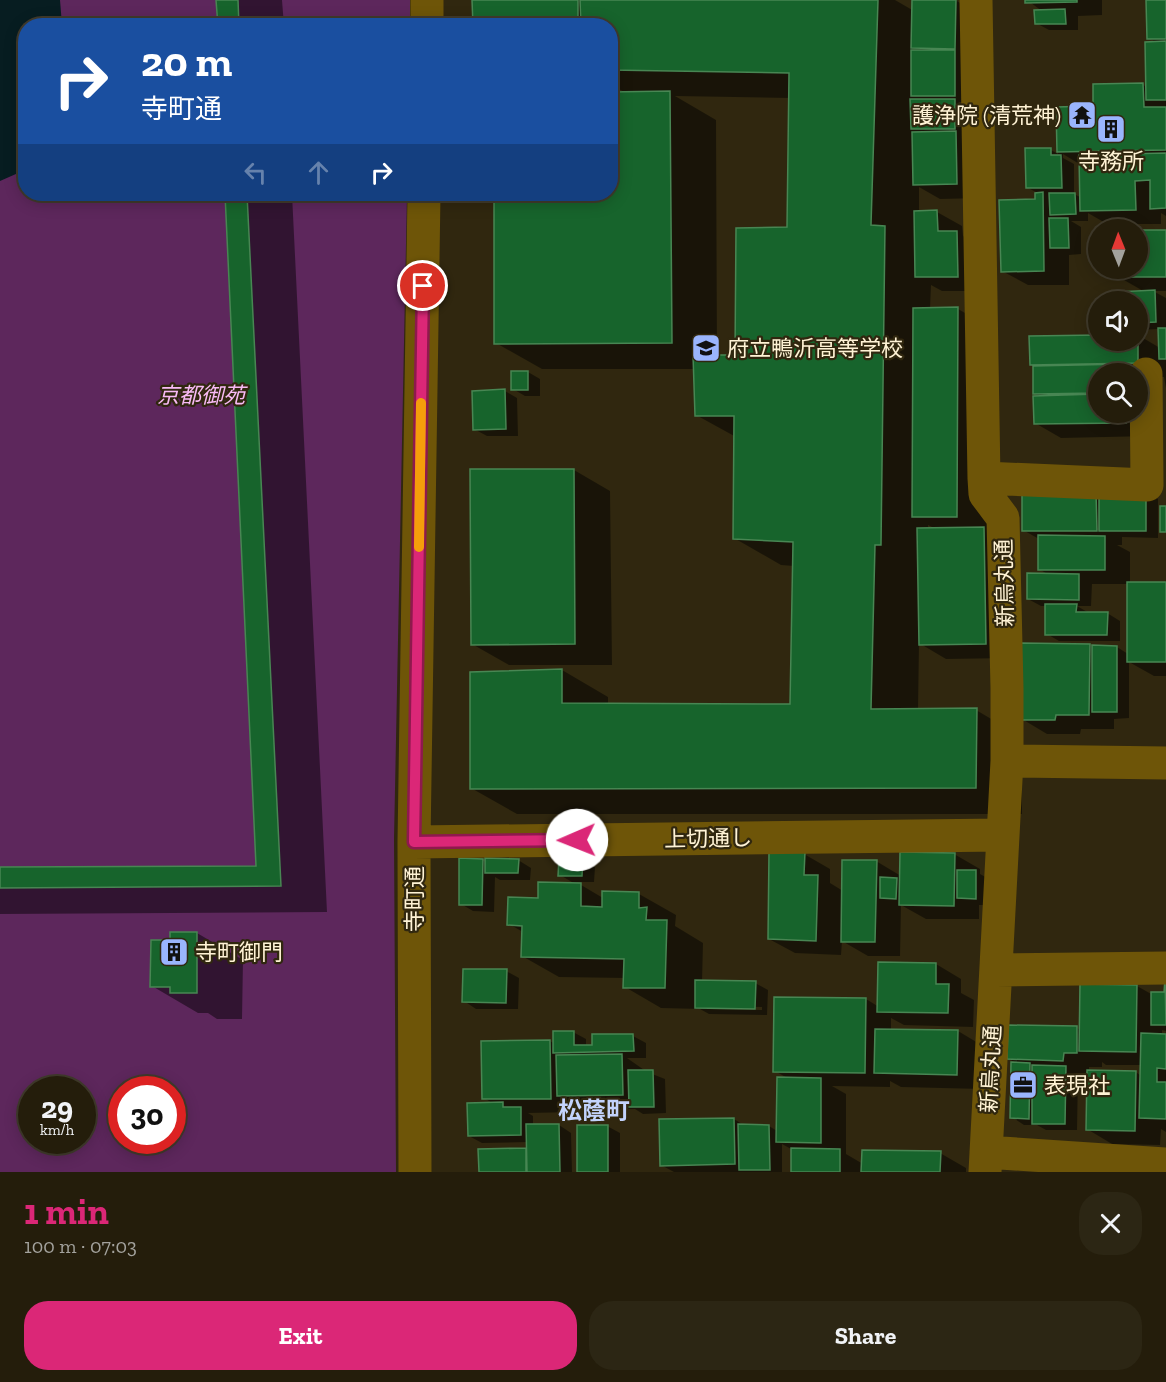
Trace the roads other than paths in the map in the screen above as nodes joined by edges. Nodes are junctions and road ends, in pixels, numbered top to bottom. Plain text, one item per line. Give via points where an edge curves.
1 (427, 0) edge
2 (976, 0) edge
3 (427, 18) edge
4 (424, 201) edge
5 (1146, 423) edge
6 (984, 478) junction
7 (1007, 761) junction
8 (1166, 763) edge
9 (1002, 835) junction
10 (414, 842) junction
11 (1166, 968) edge
12 (996, 970) junction
13 (986, 1162) edge
14 (1166, 1164) edge
15 (415, 1172) edge

1 - 3 street
2 - 6 street, 新烏丸通
4 - 10 street, 寺町通
5 - 6 street via 1147,486
6 - 7 street, 新烏丸通 via 985,494 1003,518
7 - 8 street
7 - 9 street, 新烏丸通
9 - 10 street, 上切通し
9 - 12 street, 新烏丸通
10 - 15 street, 寺町通
11 - 12 street
12 - 13 street, 新烏丸通
13 - 14 street

